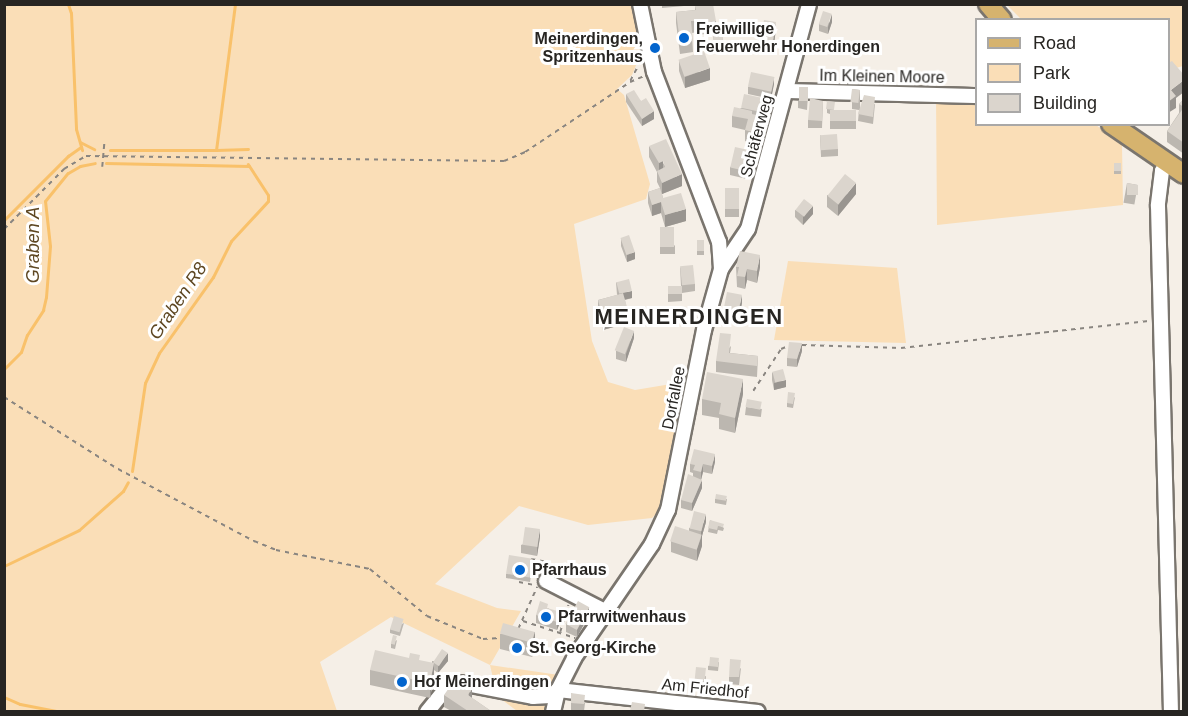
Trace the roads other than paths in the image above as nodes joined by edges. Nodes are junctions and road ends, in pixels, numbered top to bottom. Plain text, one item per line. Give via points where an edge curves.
1 (640, 4) edge
2 (809, 4) edge
3 (988, 4) edge
4 (1000, 18) edge
5 (786, 91) junction
6 (975, 96) edge
7 (1114, 126) edge
8 (1166, 164) junction
9 (1184, 174) edge
10 (740, 241) junction
11 (719, 242) junction
12 (721, 269) junction
13 (545, 575) road end
14 (605, 611) junction
15 (558, 690) junction
16 (427, 711) edge
17 (553, 711) edge
18 (758, 711) edge
19 (1171, 711) edge

1 - 11 street, Dorfallee via 654,72
2 - 5 street, Schäferweg
3 - 4 main road
5 - 6 street, Im Kleinen Moore
5 - 10 street, Schäferweg via 748,229
7 - 8 main road
8 - 9 main road
8 - 19 street via 1158,206
10 - 11 street
10 - 12 street, Schäferweg
11 - 12 street, Dorfallee
12 - 14 street, Dorfallee via 704,330 668,510 652,544
13 - 14 street
14 - 15 street, Dorfallee
15 - 16 street via 550,696 532,697 460,682 450,684
15 - 17 street, Dorfallee
15 - 18 street, Am Friedhof

